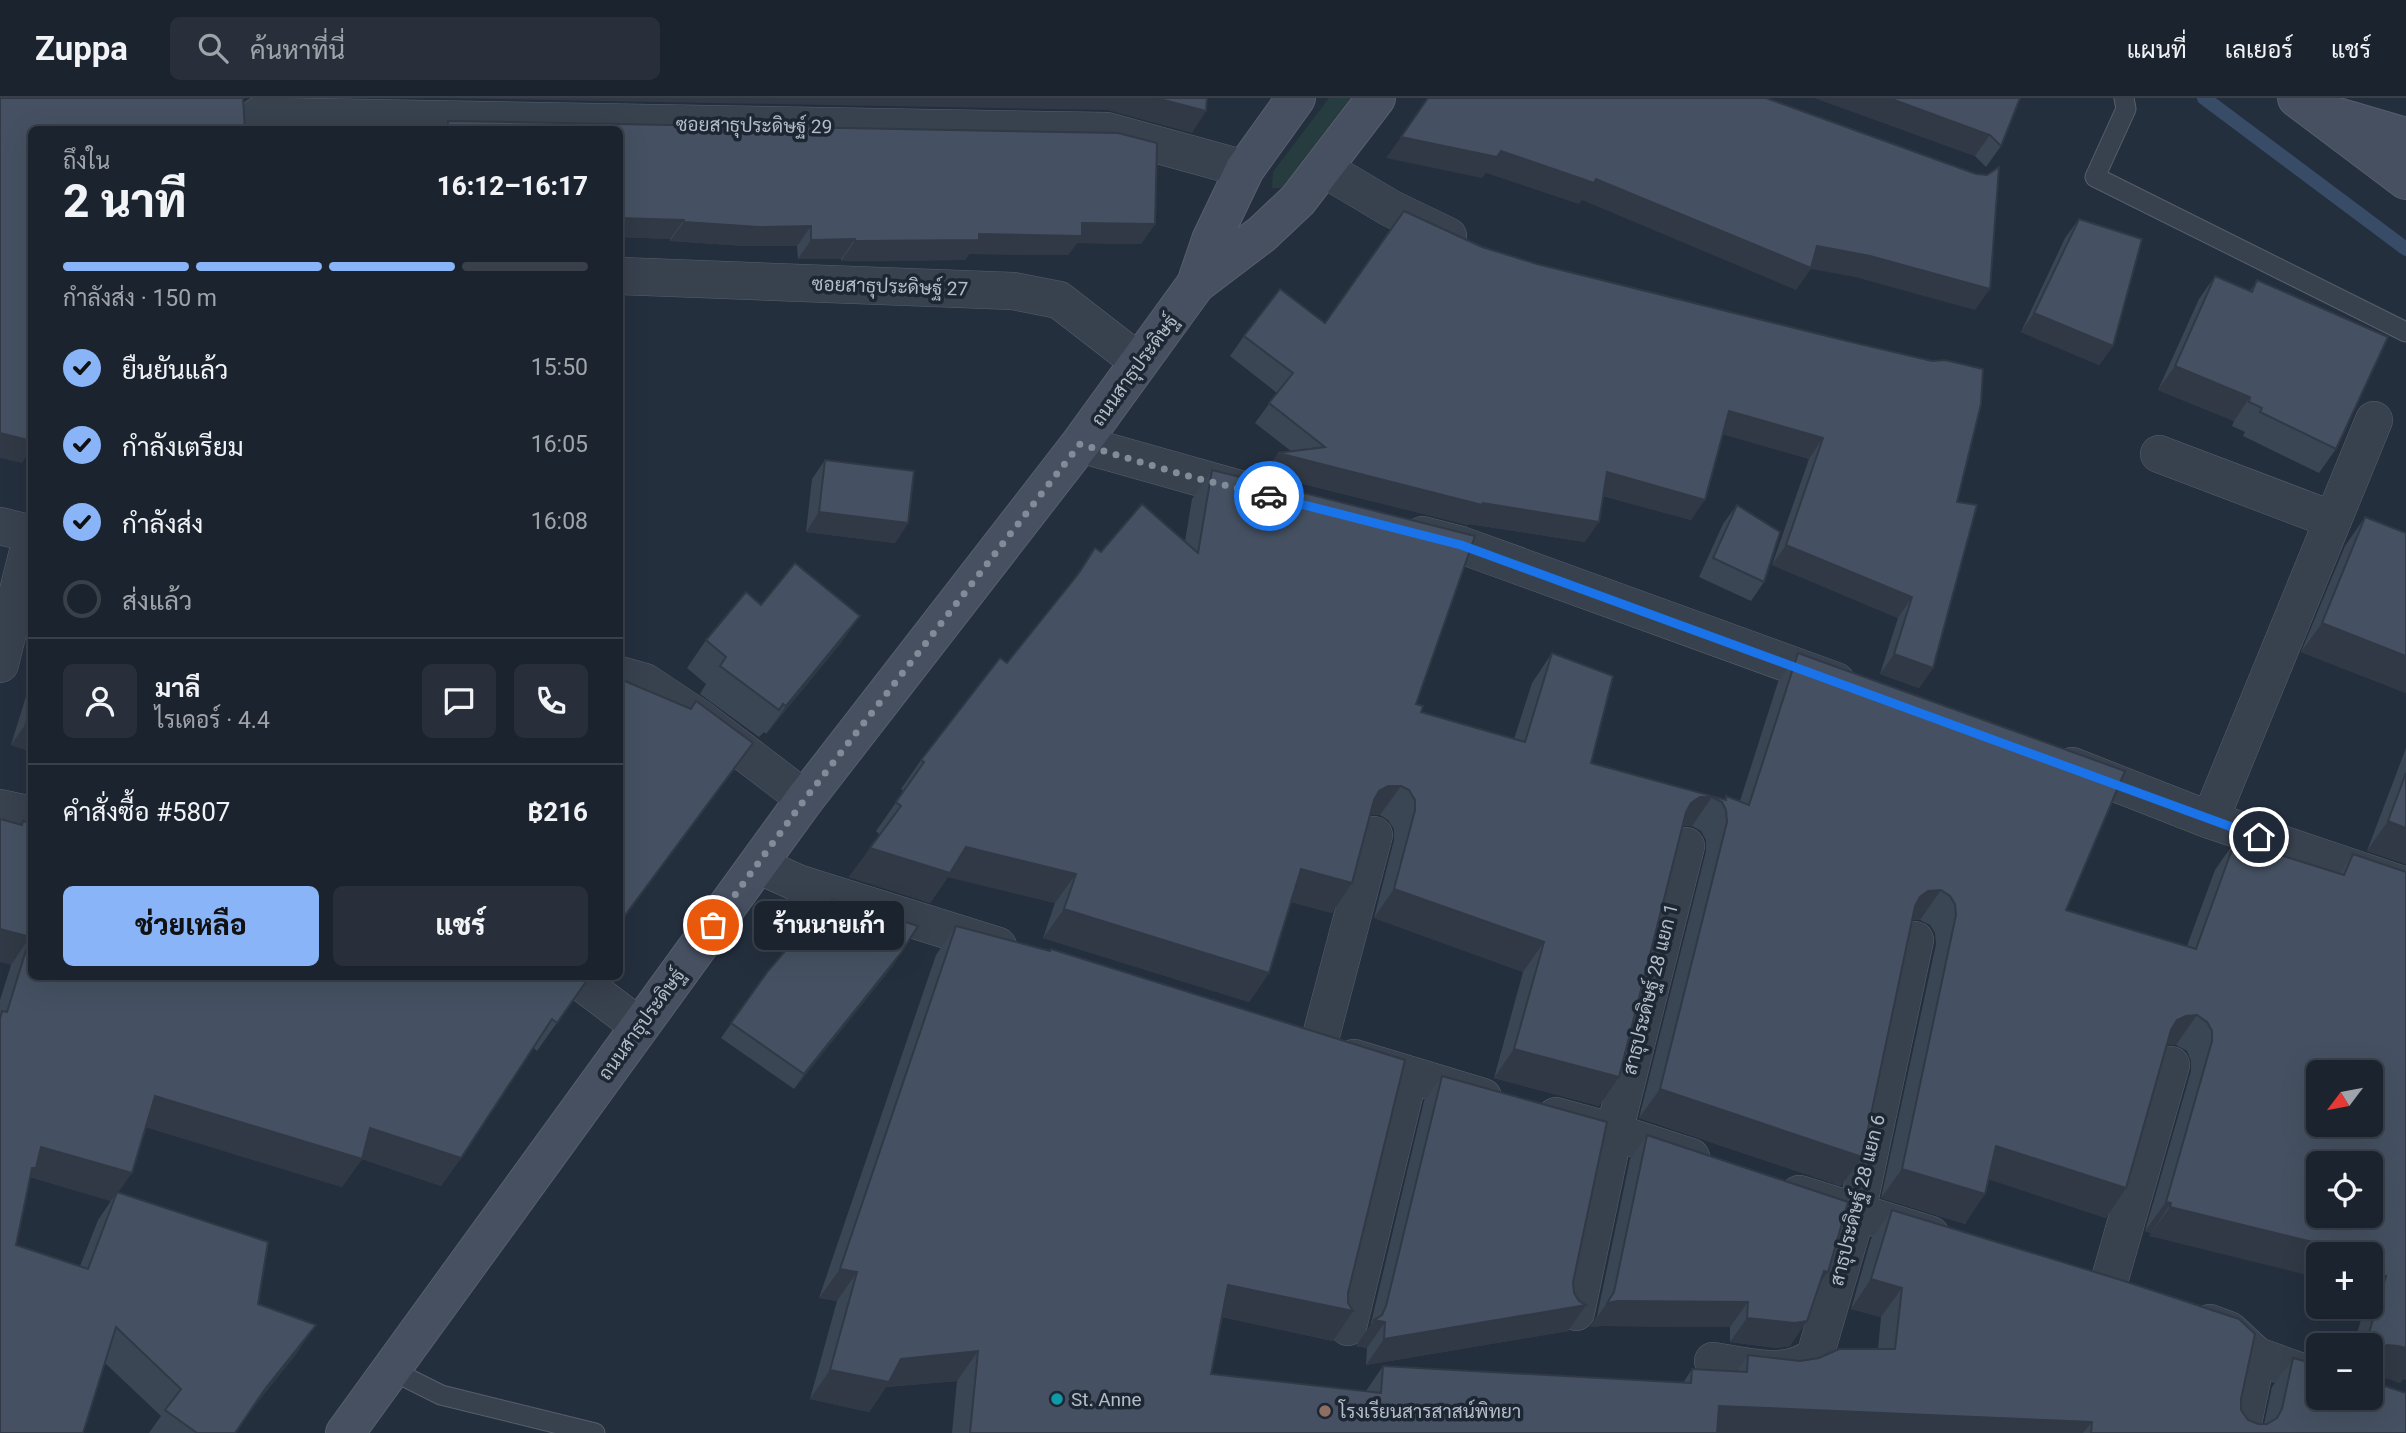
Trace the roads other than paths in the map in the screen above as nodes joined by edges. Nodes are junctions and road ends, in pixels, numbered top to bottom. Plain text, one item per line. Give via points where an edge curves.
1 (1296, 98) edge
2 (1376, 98) edge
3 (2124, 98) edge
4 (2305, 104) edge
5 (258, 116) dead end
6 (2406, 137) edge
7 (1323, 168) junction
8 (1245, 169) junction
9 (2406, 180) edge
10 (1476, 248) edge
11 (623, 276) edge
12 (1196, 284) junction
13 (2406, 332) edge
14 (1139, 362) junction
15 (2374, 420) dead end
16 (1080, 444) junction
17 (2159, 454) dead end
18 (1289, 502) edge
19 (2333, 520) junction
20 (0, 526) edge
21 (1395, 528) edge
22 (28, 534) edge
23 (28, 551) edge
24 (0, 664) edge
25 (623, 676) edge
26 (1863, 691) edge
27 (2045, 757) edge
28 (805, 799) junction
29 (0, 808) edge
30 (28, 814) edge
31 (2210, 820) junction
32 (1374, 835) edge
33 (1686, 846) edge
34 (758, 864) junction
35 (2406, 886) edge
36 (1915, 940) edge
37 (1026, 955) edge
38 (578, 980) edge
39 (639, 1026) junction
40 (2171, 1065) edge
41 (1409, 1075) junction
42 (1614, 1132) junction
43 (1728, 1170) edge
44 (1766, 1182) edge
45 (1857, 1212) junction
46 (1962, 1245) edge
47 (2144, 1301) edge
48 (1576, 1312) edge
49 (2180, 1313) edge
50 (1348, 1327) edge
51 (2257, 1356) junction
52 (1713, 1361) dead end
53 (391, 1370) junction
54 (2306, 1373) edge
55 (353, 1431) edge
56 (595, 1433) edge
57 (2241, 1433) edge

1 - 8 main road, ถนนสาธุประดิษฐ์
2 - 7 main road, ถนนสาธุประดิษฐ์
3 - 13 lane via 2126,109 2095,177
4 - 6 main road
4 - 9 main road
5 - 8 street, ซอยสาธุประดิษฐ์ 29 via 1107,131
7 - 10 street via 1390,208
7 - 12 main road, ถนนสาธุประดิษฐ์ via 1262,234
8 - 12 main road, ถนนสาธุประดิษฐ์
11 - 14 street, ซอยสาธุประดิษฐ์ 27 via 1013,291 1059,300
12 - 14 main road, ถนนสาธุประดิษฐ์
14 - 16 main road, ถนนสาธุประดิษฐ์
15 - 19 street
16 - 18 street
16 - 28 main road, ถนนสาธุประดิษฐ์
17 - 19 street
19 - 31 street
20 - 22 street
21 - 26 street via 1461,545
23 - 24 street
25 - 28 street via 646,682
27 - 31 street
28 - 34 main road, ถนนสาธุประดิษฐ์
29 - 30 street
31 - 35 street
32 - 41 street via 1304,1042
33 - 42 street, สาธุประดิษฐ์ 28 แยก 1
34 - 37 street via 800,884
34 - 39 main road, ถนนสาธุประดิษฐ์
36 - 45 street, สาธุประดิษฐ์ 28 แยก 6
38 - 39 street
39 - 53 main road, ถนนสาธุประดิษฐ์
40 - 47 street via 2094,1285
41 - 42 street
41 - 50 street
42 - 43 street
42 - 48 street, สาธุประดิษฐ์ 28 แยก 1
44 - 45 street
45 - 46 street
45 - 52 street, สาธุประดิษฐ์ 28 แยก 6 via 1815,1356 1790,1369
49 - 51 street via 2229,1330
51 - 54 street
51 - 57 street
53 - 55 main road, ถนนสาธุประดิษฐ์
53 - 56 lane via 441,1395

